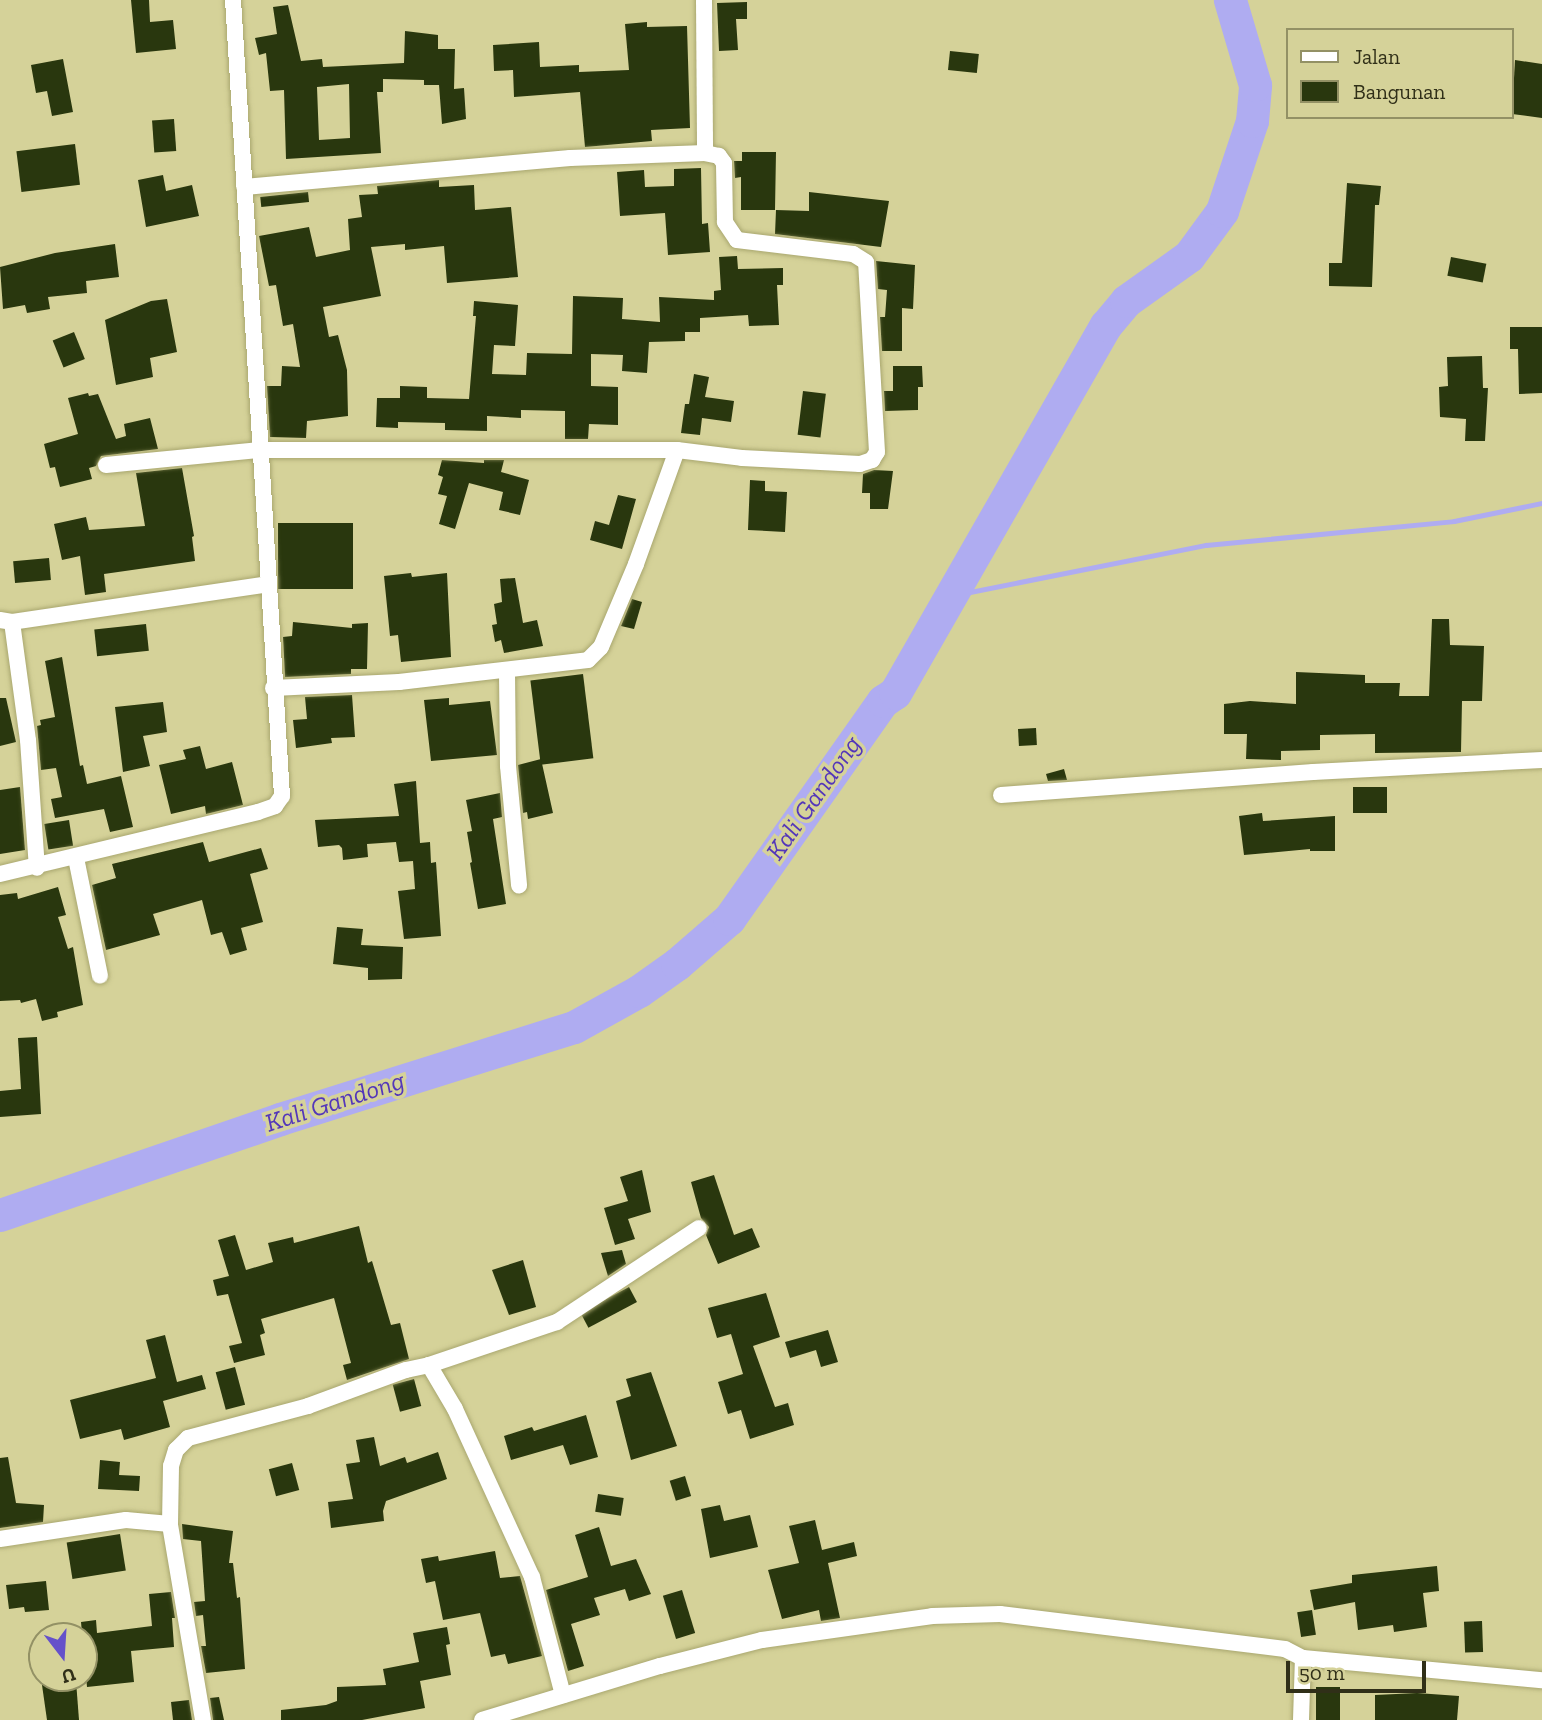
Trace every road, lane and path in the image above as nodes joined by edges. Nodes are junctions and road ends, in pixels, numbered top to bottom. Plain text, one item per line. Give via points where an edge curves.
1 (233, 0) edge
2 (704, 0) edge
3 (705, 153) junction
4 (244, 187) junction
5 (260, 450) junction
6 (677, 450) junction
7 (106, 465) dead end
8 (268, 584) junction
9 (6, 621) edge
10 (507, 672) junction
11 (273, 688) junction
12 (1542, 760) edge
13 (1001, 795) dead end
14 (76, 858) junction
15 (37, 867) junction
16 (0, 874) edge
17 (519, 885) dead end
18 (100, 976) dead end
19 (699, 1228) dead end
20 (429, 1365) junction
21 (170, 1524) junction
22 (0, 1539) edge
23 (1303, 1657) junction
24 (1542, 1680) edge
25 (563, 1695) junction
26 (203, 1720) edge
27 (482, 1720) edge
28 (1301, 1720) edge

1 - 4 street
2 - 3 street
3 - 4 street via 570,158
3 - 6 street via 719,156 724,163 725,222 737,240 853,254 866,262 877,452 872,460 860,464
4 - 5 street
5 - 6 street
5 - 7 street
5 - 8 street
6 - 10 street via 601,647 588,660
8 - 9 street
8 - 11 street
9 - 15 street via 28,740
10 - 11 street
10 - 17 street via 508,766
11 - 14 street via 284,786 275,806
12 - 13 street
14 - 15 street
14 - 18 street
15 - 16 street
19 - 20 street via 557,1322
20 - 21 street via 309,1406 188,1438 172,1457
20 - 25 street via 455,1409 531,1577
21 - 22 street via 125,1520
21 - 26 street
23 - 24 street
23 - 25 street via 1285,1649 1000,1614 932,1616 762,1640
23 - 28 street
25 - 27 street

